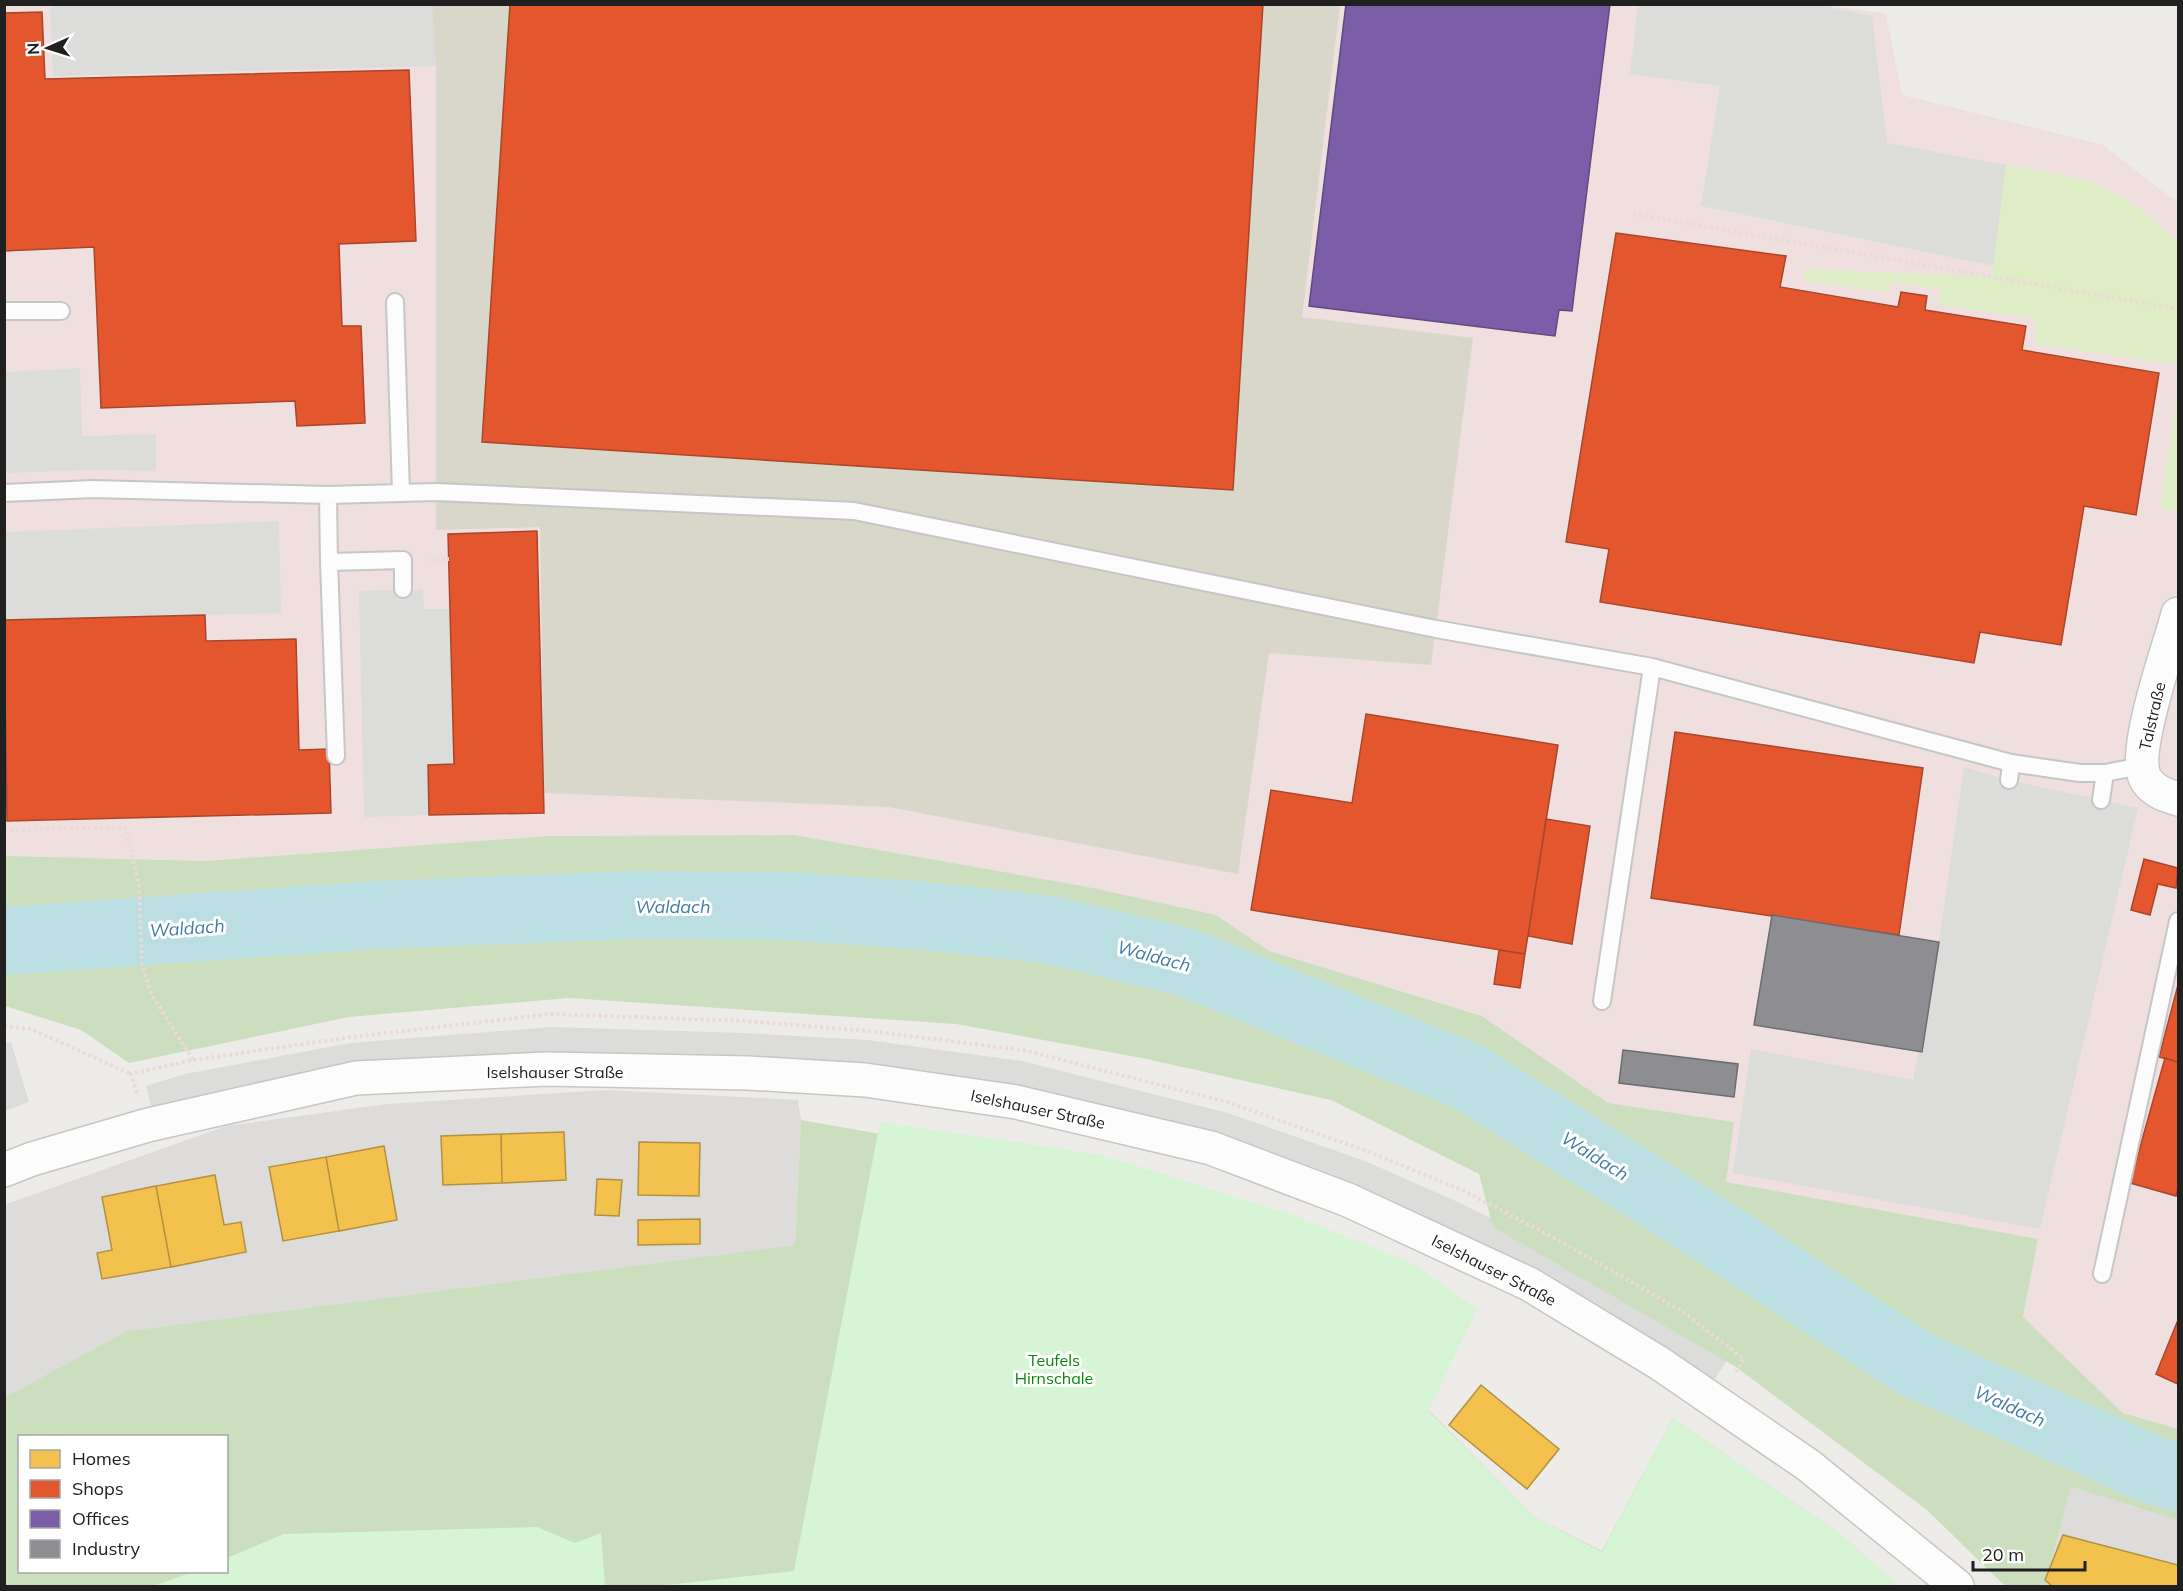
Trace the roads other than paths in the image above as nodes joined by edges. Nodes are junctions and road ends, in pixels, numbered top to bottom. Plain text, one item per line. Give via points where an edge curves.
1 (395, 302) dead end
2 (4, 311) edge
3 (61, 311) dead end
4 (4, 493) edge
5 (401, 493) junction
6 (328, 495) junction
7 (329, 562) junction
8 (404, 589) dead end
9 (2178, 614) edge
10 (1652, 667) junction
11 (336, 756) dead end
12 (2141, 766) junction
13 (2105, 773) junction
14 (2178, 799) edge
15 (2101, 800) dead end
16 (2178, 921) edge
17 (1602, 1001) dead end
18 (4, 1170) edge
19 (2102, 1274) dead end
20 (1957, 1587) edge

1 - 5 lane
2 - 3 lane
4 - 6 lane via 93,489
5 - 6 lane
5 - 10 lane via 855,511 1436,629
6 - 7 lane
7 - 8 lane via 403,560
7 - 11 lane
9 - 12 street, Talstraße via 2143,737
10 - 13 lane via 2010,771
10 - 17 lane
12 - 13 lane
12 - 14 street, Talstraße via 2146,780 2158,792
13 - 15 lane
16 - 19 lane
18 - 20 street, Iselshauser Straße via 148,1125 356,1078 547,1069 748,1073 865,1080 1016,1102 1211,1148 1348,1200 1529,1284 1659,1363 1808,1465

